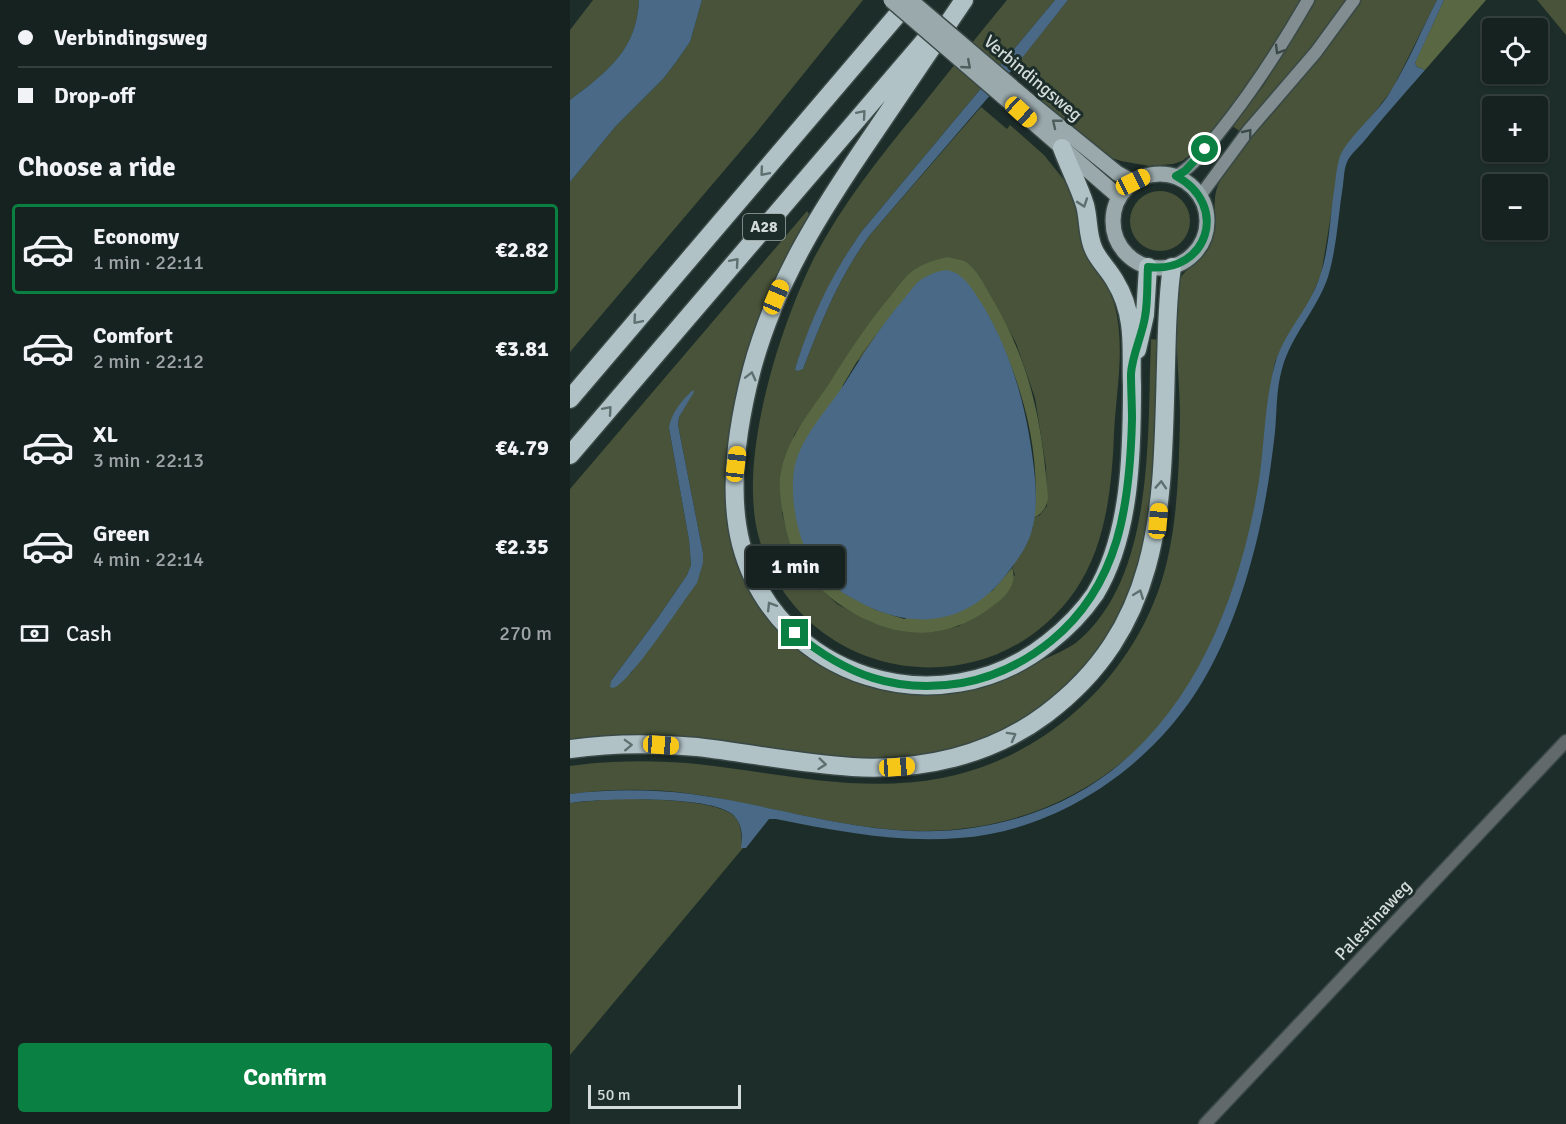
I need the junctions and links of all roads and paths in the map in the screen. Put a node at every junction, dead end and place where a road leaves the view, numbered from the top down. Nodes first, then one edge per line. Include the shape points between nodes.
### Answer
1 (892, 0) edge
2 (910, 0) edge
3 (959, 0) edge
4 (964, 0) edge
5 (1308, 0) edge
6 (1354, 0) edge
7 (1026, 107) junction
8 (801, 127) junction
9 (1062, 148) junction
10 (1176, 176) junction
11 (1133, 182) junction
12 (1200, 196) junction
13 (1119, 197) junction
14 (1148, 267) junction
15 (1172, 267) junction
16 (1131, 372) junction
17 (570, 399) edge
18 (570, 454) edge
19 (1566, 741) edge
20 (570, 749) edge
21 (1205, 1124) edge

1 -> 7 main road, Verbindingsweg, bridge
1 - 8 highway, A28
2 - 7 main road, Verbindingsweg, bridge
2 - 8 highway, A28
18 -> 3 highway, A28
16 -> 4 highway, A28 via 1128,489 1116,544 1096,592 1062,632 1036,653 1011,667 967,682 897,685 845,668 819,653 778,616 744,552 735,494 745,400 761,340 801,245
5 -> 10 main road via 1252,90 1205,149
12 -> 6 main road
7 - 9 main road, Verbindingsweg
11 -> 7 main road, Verbindingsweg
8 -> 17 highway, A28
9 - 13 main road, Verbindingsweg
9 -> 16 highway, A28 via 1084,202 1091,243 1125,304 1130,323
10 - 11 main road via 1144,176
10 - 12 main road
11 - 13 main road
12 - 15 main road via 1207,215 1203,241 1186,261
13 - 14 main road via 1112,218 1118,244 1125,254
14 - 15 main road
14 - 16 highway, A28 via 1145,315
20 -> 15 highway via 661,745 852,767 912,766 995,744 1034,724 1061,703 1084,682 1119,635 1140,594 1149,564 1161,483
19 - 21 street, Palestinaweg

